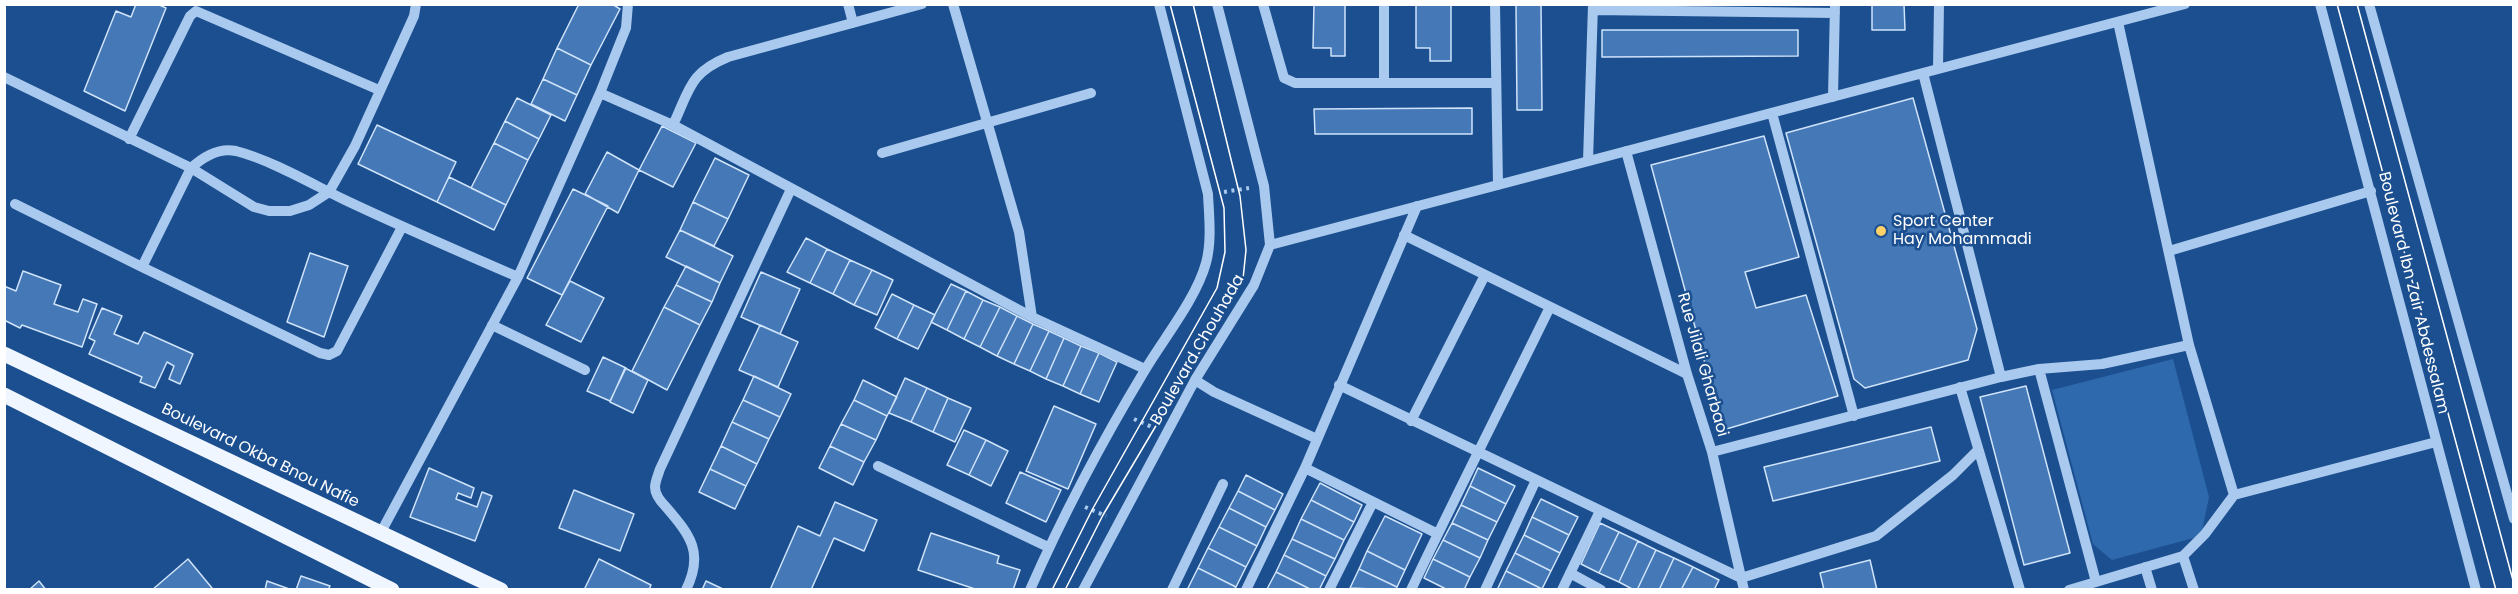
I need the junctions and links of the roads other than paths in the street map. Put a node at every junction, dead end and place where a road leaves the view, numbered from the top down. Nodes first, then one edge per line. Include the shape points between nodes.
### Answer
1 (416, 4) edge
2 (628, 4) edge
3 (848, 4) edge
4 (922, 4) edge
5 (953, 4) edge
6 (1159, 4) edge
7 (1217, 4) edge
8 (1263, 4) edge
9 (1384, 4) edge
10 (1495, 4) edge
11 (1939, 4) edge
12 (2185, 4) edge
13 (2320, 4) edge
14 (2369, 4) edge
15 (1593, 7) edge
16 (1835, 9) edge
17 (2118, 22) junction
18 (853, 23) junction
19 (1938, 69) junction
20 (1923, 73) junction
21 (4, 77) edge
22 (1384, 82) junction
23 (1495, 83) junction
24 (379, 90) junction
25 (600, 93) junction
26 (1091, 93) dead end
27 (1833, 97) junction
28 (1772, 113) junction
29 (986, 123) junction
30 (673, 125) junction
31 (129, 139) junction
32 (1626, 151) junction
33 (882, 153) dead end
34 (1588, 161) junction
35 (191, 168) junction
36 (1498, 185) junction
37 (791, 189) junction
38 (2371, 191) junction
39 (329, 192) junction
40 (15, 204) dead end
41 (1417, 206) junction
42 (402, 227) junction
43 (1404, 235) junction
44 (1270, 244) junction
45 (2169, 251) junction
46 (142, 267) junction
47 (1485, 275) junction
48 (518, 277) junction
49 (1550, 307) junction
50 (1032, 317) junction
51 (492, 325) junction
52 (2189, 345) junction
53 (4, 354) edge
54 (1145, 369) junction
55 (2039, 369) junction
56 (585, 370) dead end
57 (1687, 374) junction
58 (2001, 377) junction
59 (1195, 380) junction
60 (1339, 385) junction
61 (1960, 387) junction
62 (4, 395) edge
63 (1854, 416) junction
64 (1411, 421) junction
65 (1315, 438) junction
66 (2436, 442) junction
67 (1978, 450) junction
68 (1479, 452) junction
69 (1712, 452) junction
70 (878, 466) dead end
71 (1305, 468) junction
72 (2508, 478) edge
73 (1536, 480) junction
74 (1223, 484) dead end
75 (2234, 495) junction
76 (1373, 502) junction
77 (1600, 511) junction
78 (2514, 519) edge
79 (1436, 533) junction
80 (380, 534) junction
81 (1048, 547) junction
82 (2183, 556) junction
83 (2145, 567) junction
84 (1570, 573) junction
85 (2096, 582) junction
86 (1743, 584) edge
87 (1413, 589) edge
88 (392, 590) edge
89 (501, 590) edge
90 (686, 590) edge
91 (1029, 590) edge
92 (1083, 590) edge
93 (1172, 590) edge
94 (1246, 590) edge
95 (1329, 590) edge
96 (1485, 590) edge
97 (1562, 590) edge
98 (1600, 590) edge
99 (2020, 590) edge
100 (2069, 590) edge
101 (2152, 590) edge
102 (2194, 590) edge
103 (2476, 590) edge

1 - 24 street
2 - 25 street via 626,28
3 - 18 street
4 - 18 street
5 - 29 street
6 - 54 street, Boulevard Chouhada via 1208,194 1210,221 1206,263 1180,316
7 - 44 street, Boulevard Chouhada via 1264,186
8 - 22 street via 1284,78 1295,83
9 - 22 street
10 - 23 street
11 - 19 street
12 - 17 street
13 - 38 street, Boulevard Ibn Zair Abdessalam
14 - 72 street, Boulevard Ibn Zair Abdessalam
15 - 16 street
15 - 34 street
16 - 27 street
17 - 19 street
17 - 45 street
18 - 30 street via 707,65 695,78
19 - 20 street
20 - 27 street
20 - 58 street
21 - 31 street
22 - 23 street
23 - 36 street
24 - 31 street via 196,11
24 - 39 street via 355,146
25 - 30 street
25 - 48 street
26 - 29 street
27 - 28 street
28 - 32 street
28 - 63 street
29 - 33 street
29 - 50 street via 1019,232
30 - 37 street
31 - 35 street
32 - 34 street
32 - 57 street, Rue Jilali Gharbaoi
34 - 36 street
35 - 39 street via 213,153 235,151
35 - 39 street via 228,193 269,211 290,211 309,205
35 - 46 street
36 - 41 street
37 - 50 street
37 - 90 street via 655,486 661,501 681,524 696,559
38 - 45 street
38 - 66 street, Boulevard Ibn Zair Abdessalam
39 - 42 street
40 - 46 street
41 - 43 street
41 - 44 street
42 - 46 street via 337,351 329,355
42 - 48 street
43 - 47 street
43 - 60 street
44 - 59 street, Boulevard Chouhada via 1254,285
45 - 52 street
47 - 49 street
47 - 64 street
48 - 51 street
49 - 57 street
49 - 68 street
50 - 54 street
51 - 56 street
51 - 80 street
52 - 55 street via 2102,364
52 - 75 street
53 - 80 main road, Boulevard Okba Bnou Nafie
54 - 81 street, Boulevard Chouhada
55 - 58 street
55 - 85 street
57 - 69 street, Rue Jilali Gharbaoi
58 - 61 street
59 - 65 street
59 - 92 street, Boulevard Chouhada
60 - 64 street
60 - 65 street
61 - 63 street
61 - 67 street
62 - 88 main road
63 - 69 street
64 - 68 street
65 - 71 street
66 - 75 street
66 - 103 street, Boulevard Ibn Zair Abdessalam
67 - 86 street via 1876,536
67 - 99 street
68 - 73 street
68 - 79 street
69 - 86 street, Rue Jilali Gharbaoi
70 - 81 street
71 - 76 street
71 - 94 street
72 - 78 street, Boulevard Ibn Zair Abdessalam
73 - 77 street
73 - 96 street
74 - 93 street
75 - 82 street via 2212,526
76 - 79 street
76 - 95 street
77 - 84 street
77 - 86 street
79 - 87 street
80 - 89 main road, Boulevard Okba Bnou Nafie
81 - 91 street, Boulevard Chouhada
82 - 83 street
82 - 102 street
83 - 85 street
83 - 101 street
84 - 97 street
84 - 98 street
85 - 100 street

